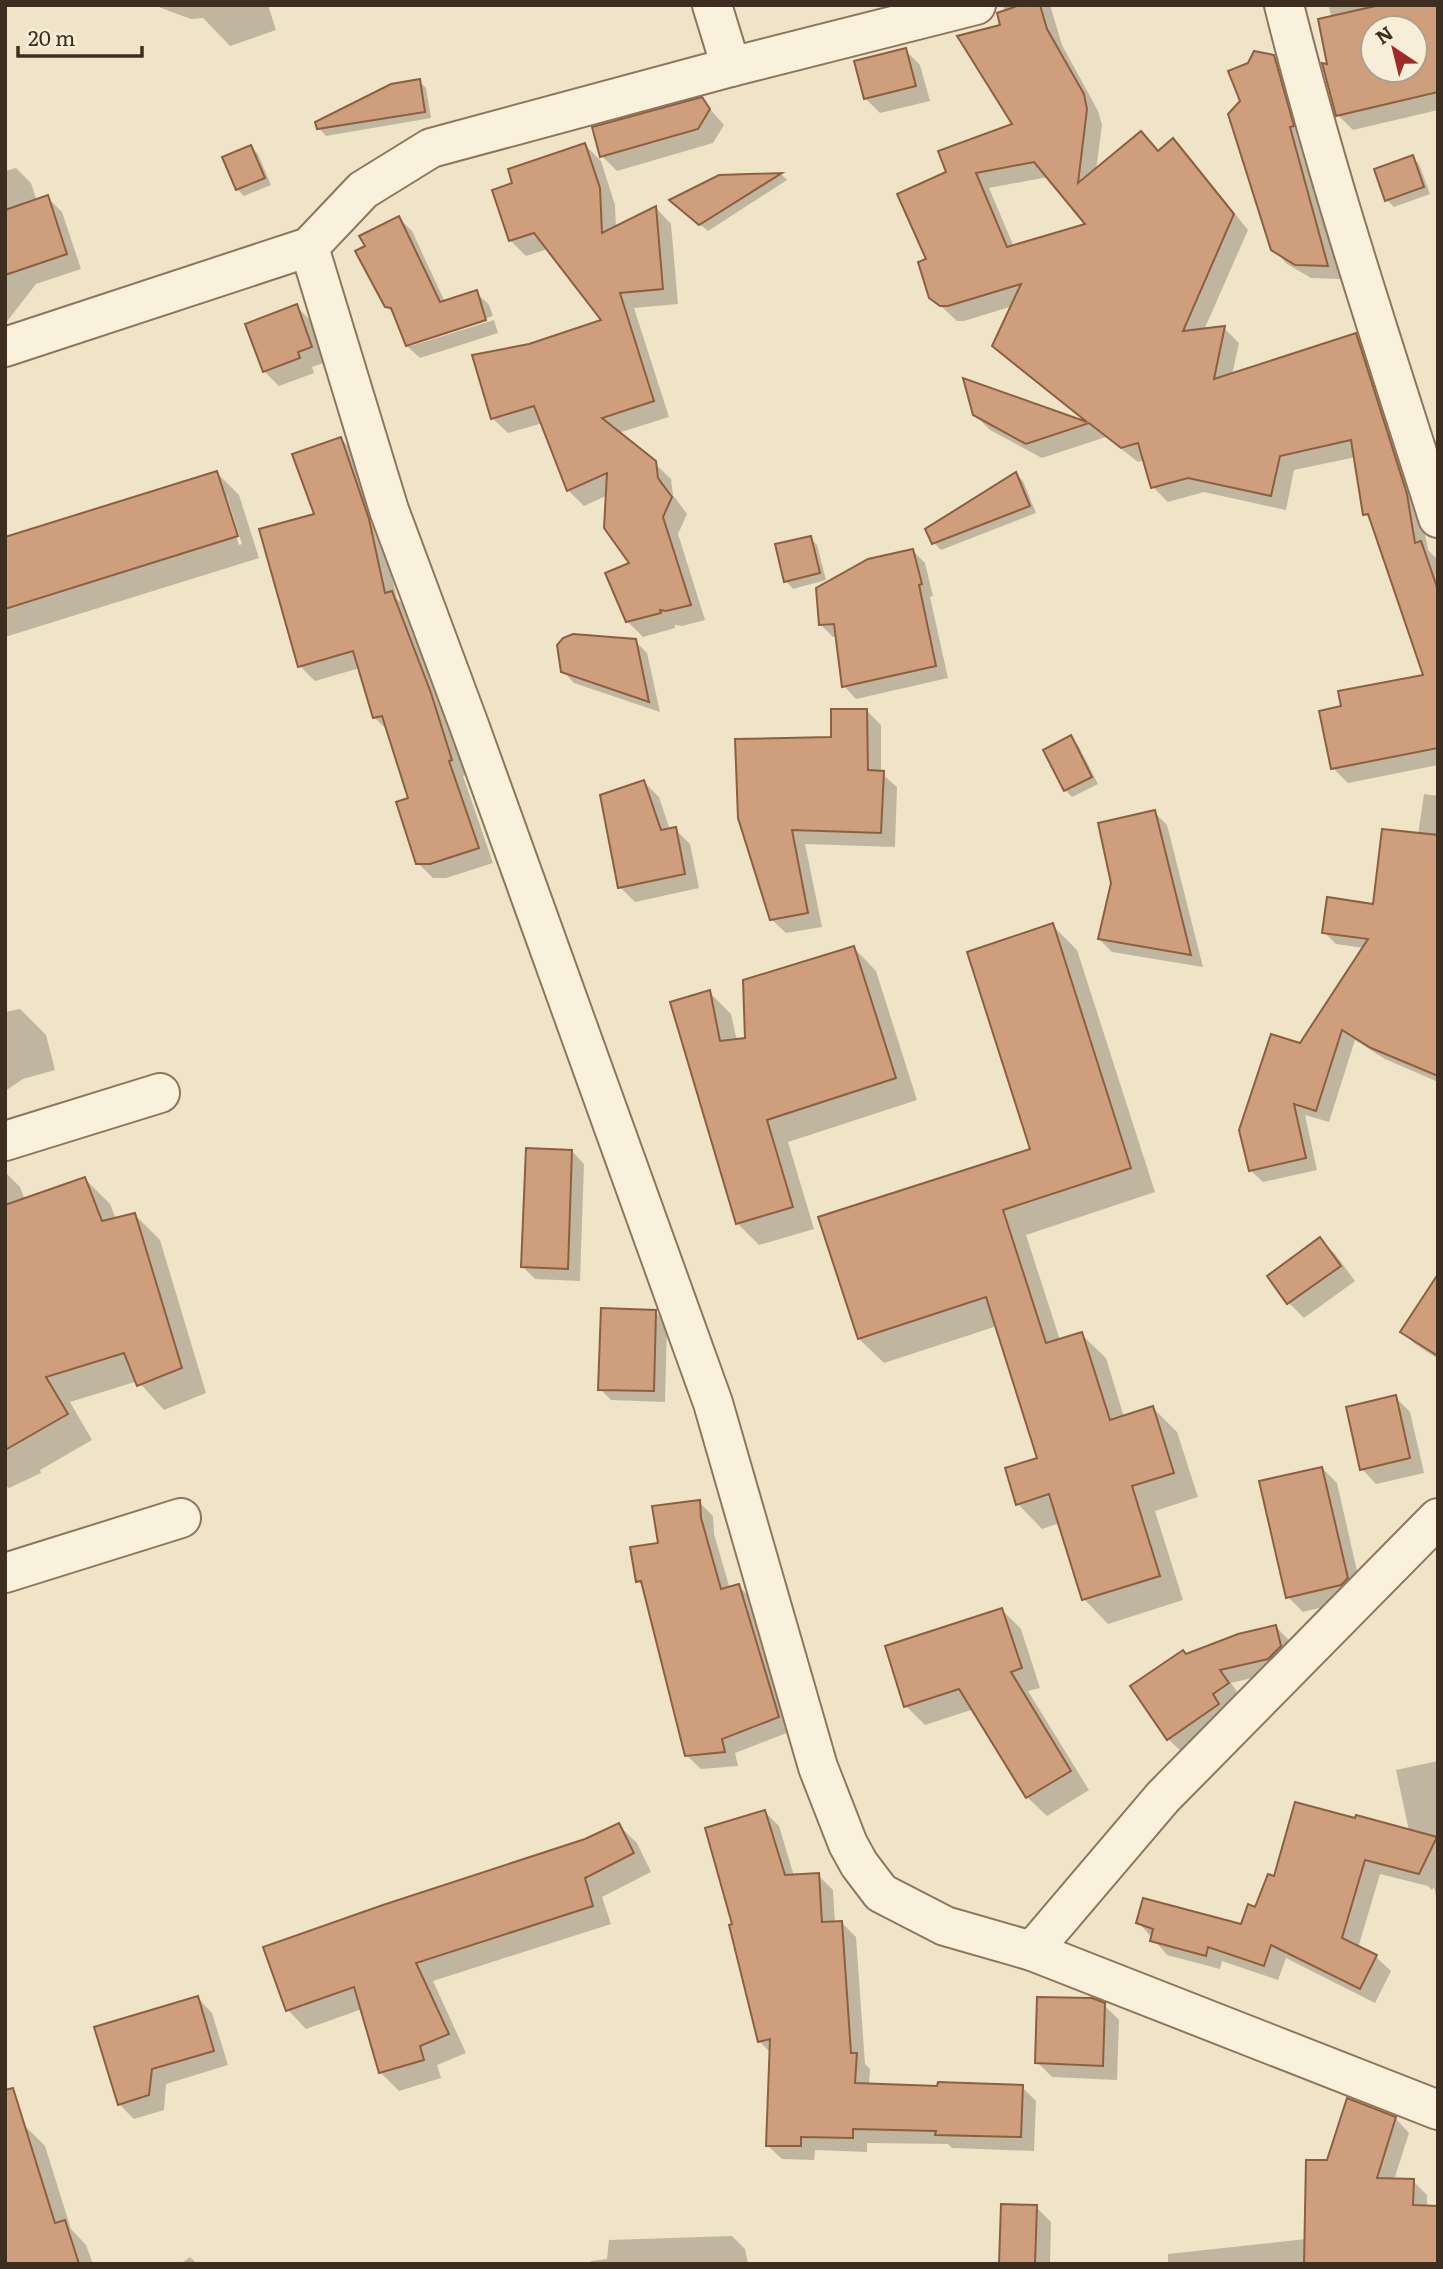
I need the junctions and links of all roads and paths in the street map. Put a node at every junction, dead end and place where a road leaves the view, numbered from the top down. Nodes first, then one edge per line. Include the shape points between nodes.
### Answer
1 (712, 5) edge
2 (976, 5) edge
3 (1284, 5) edge
4 (732, 67) junction
5 (309, 247) junction
6 (5, 346) edge
7 (1438, 518) edge
8 (160, 1093) dead end
9 (5, 1141) edge
10 (181, 1518) dead end
11 (1438, 1518) edge
12 (5, 1573) edge
13 (1031, 1951) junction
14 (1438, 2110) edge

1 - 4 street
2 - 4 street
3 - 7 street
4 - 5 street via 431,148 363,190
5 - 6 street
5 - 13 street via 389,510 713,1403 818,1767 848,1844 881,1893 945,1926
8 - 9 street
10 - 12 street
11 - 13 street via 1163,1797
13 - 14 street

